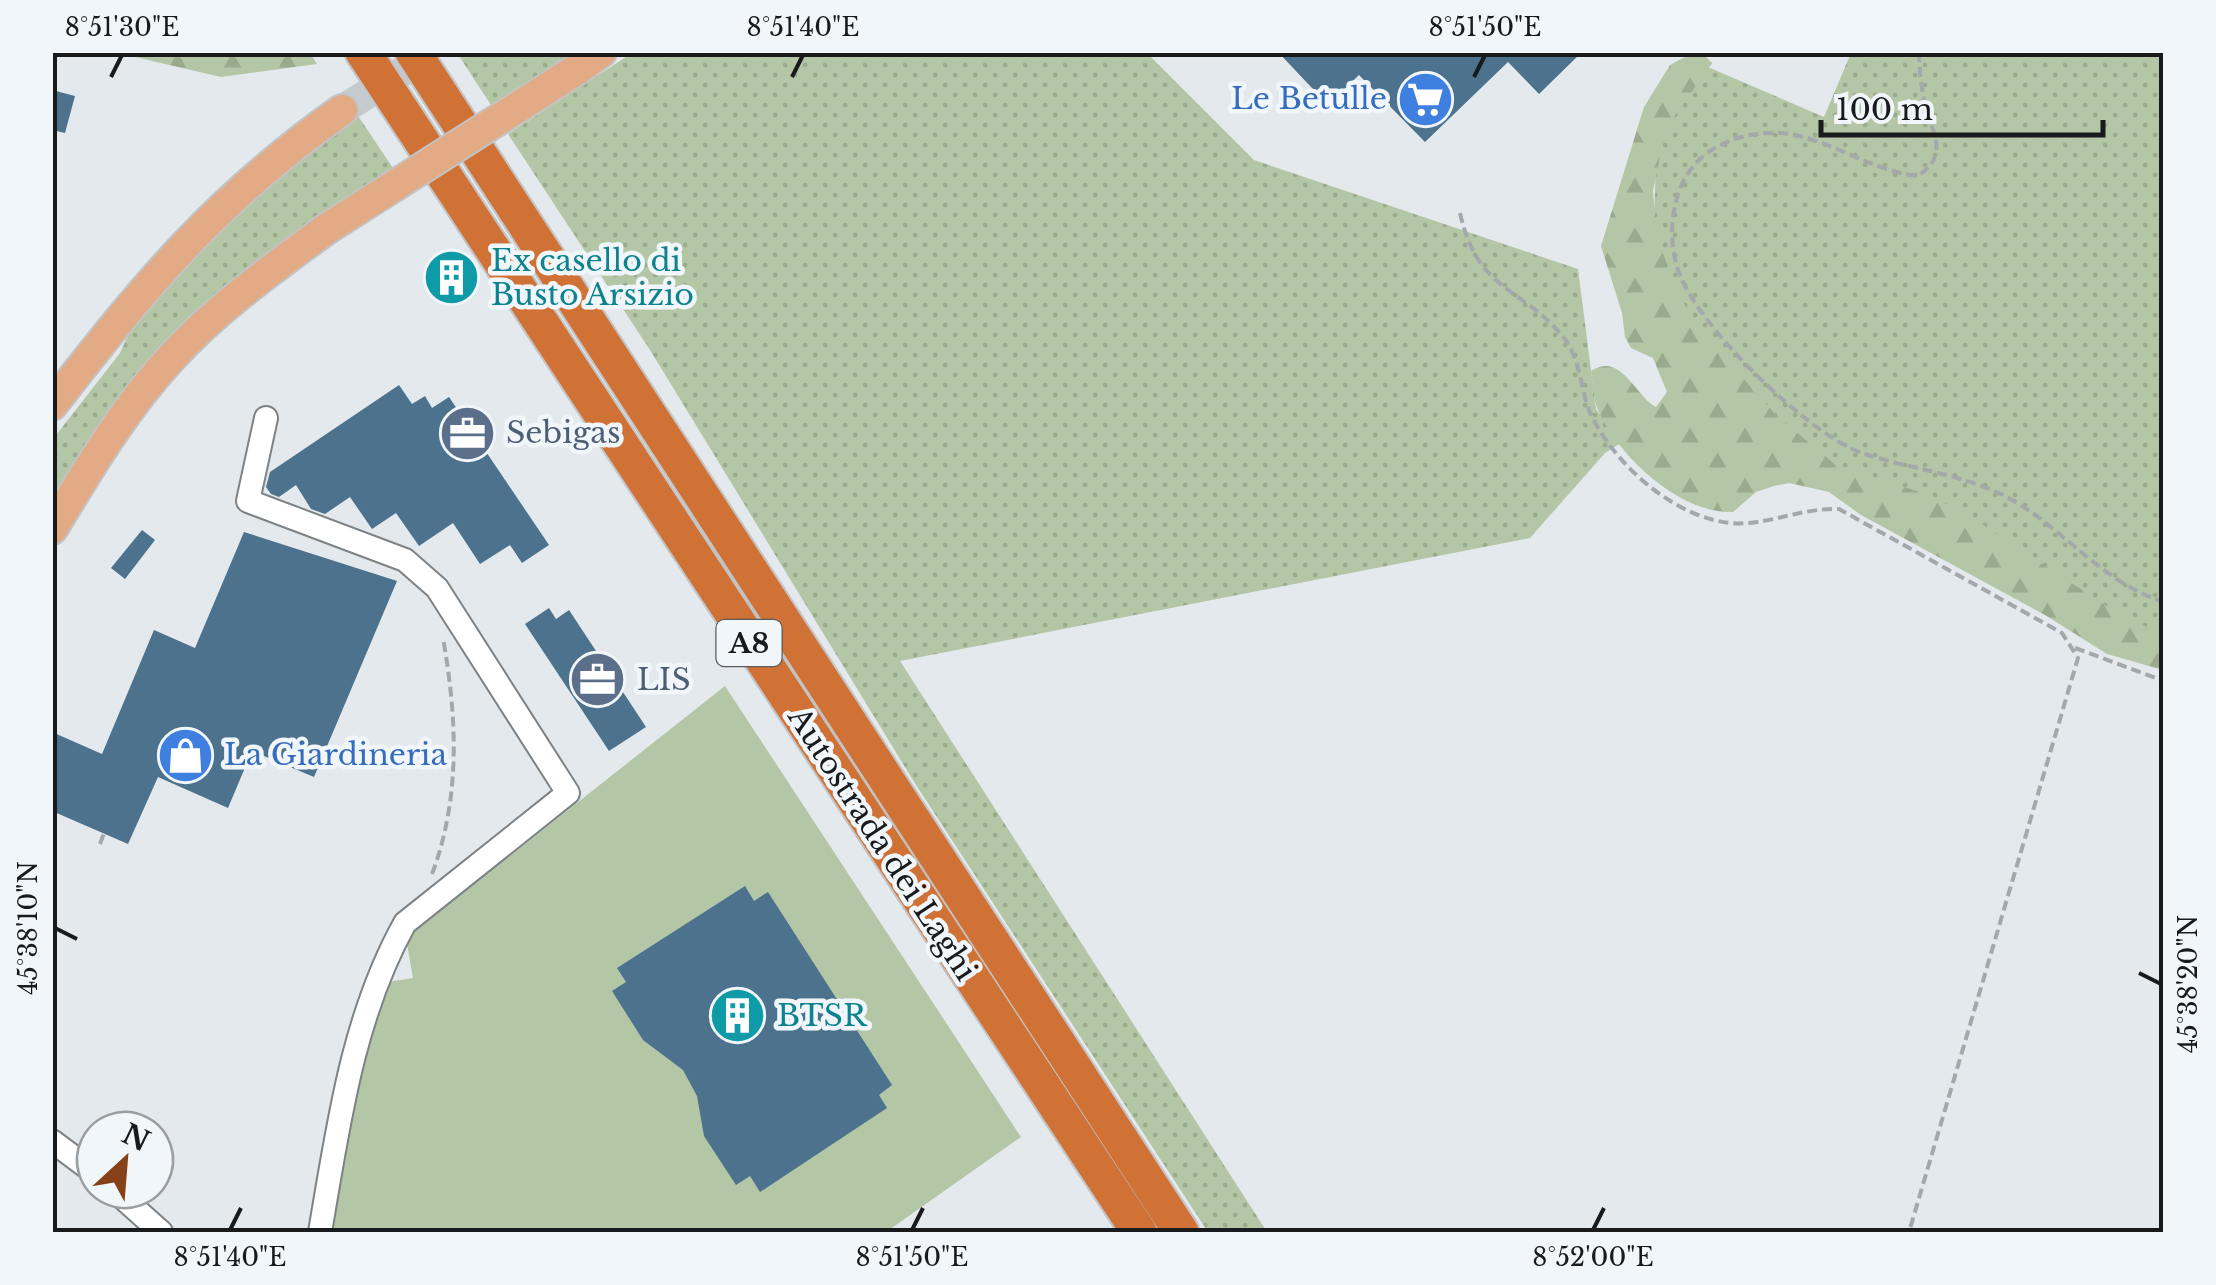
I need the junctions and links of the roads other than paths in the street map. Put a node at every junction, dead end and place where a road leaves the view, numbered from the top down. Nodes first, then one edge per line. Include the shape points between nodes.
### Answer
1 (362, 52) edge
2 (413, 52) edge
3 (601, 52) edge
4 (342, 110) tunnel mouth
5 (52, 405) edge
6 (266, 418) dead end
7 (52, 530) edge
8 (52, 1141) edge
9 (75, 1158) edge
10 (136, 1210) edge
11 (161, 1232) edge
12 (320, 1232) edge
13 (1139, 1232) edge
14 (1181, 1232) edge

1 - 13 highway, Autostrada dei Laghi / A8
2 - 14 highway, Autostrada dei Laghi / A8
3 - 7 main road, bridge via 255,281 171,358 105,441
4 - 5 main road via 204,221
6 - 12 street via 248,501 406,560 437,588 568,793 404,923 380,972 335,1133
8 - 9 street
10 - 11 street

